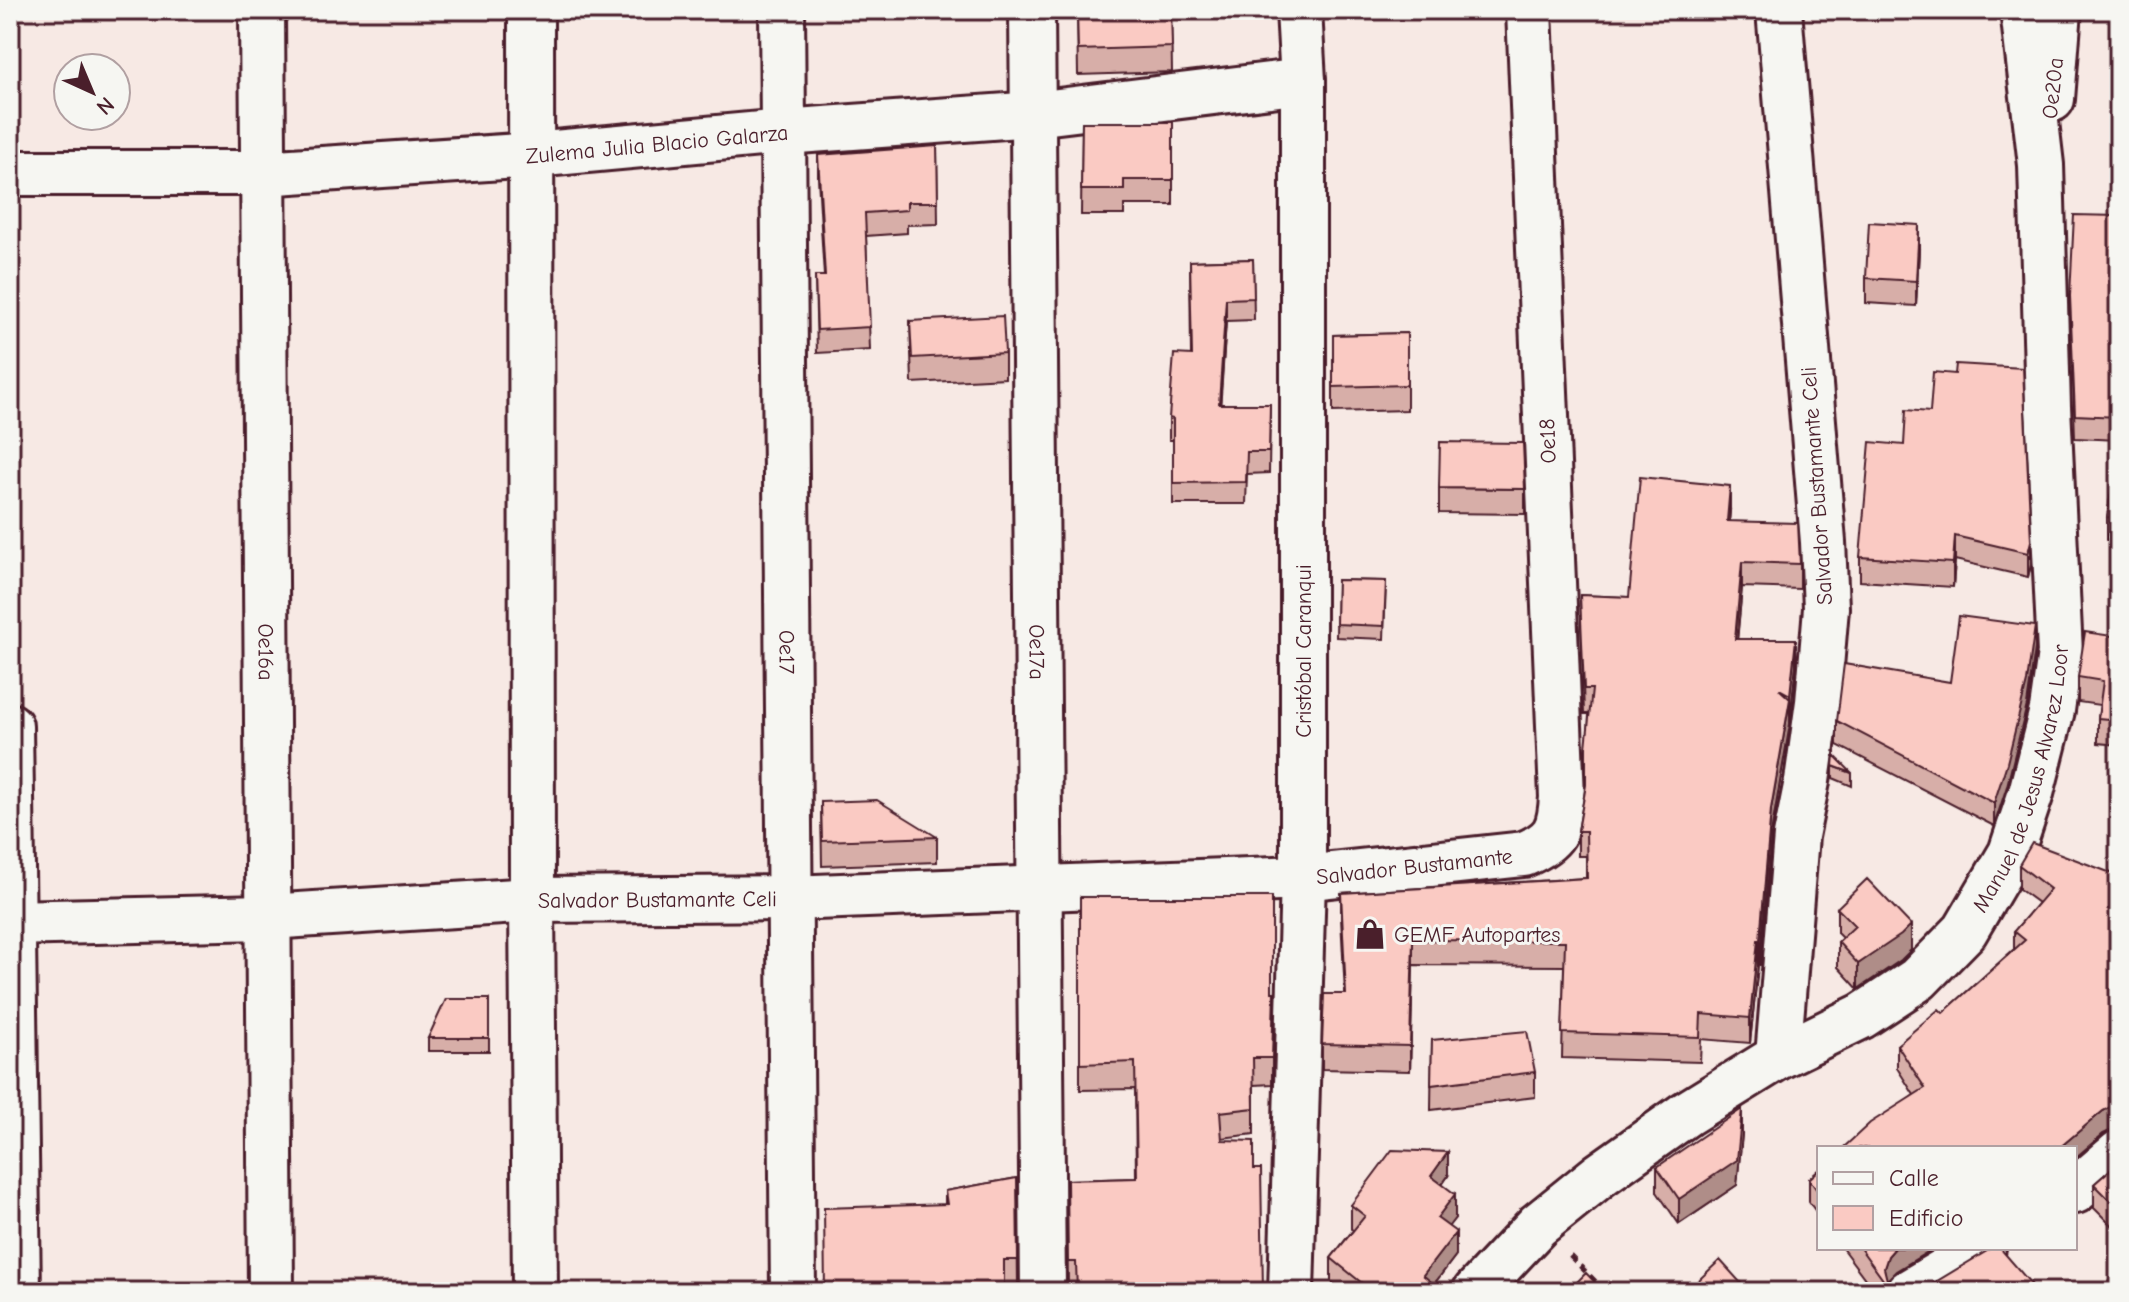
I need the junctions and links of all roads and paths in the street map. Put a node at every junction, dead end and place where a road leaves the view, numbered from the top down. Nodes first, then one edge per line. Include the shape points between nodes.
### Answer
1 (262, 10) edge
2 (531, 10) edge
3 (782, 10) edge
4 (1032, 10) edge
5 (1299, 10) edge
6 (1529, 10) edge
7 (1779, 10) edge
8 (2023, 10) edge
9 (2059, 10) edge
10 (1303, 81) junction
11 (1034, 114) junction
12 (783, 132) junction
13 (533, 155) junction
14 (2041, 165) junction
15 (10, 173) edge
16 (262, 173) junction
17 (10, 726) edge
18 (1524, 854) joint
19 (1303, 878) junction
20 (1040, 889) junction
21 (790, 898) junction
22 (532, 900) junction
23 (268, 917) junction
24 (11, 923) edge
25 (1778, 1057) junction
26 (2119, 1153) edge
27 (2077, 1189) edge
28 (1980, 1250) edge
29 (18, 1292) edge
30 (271, 1292) edge
31 (535, 1292) edge
32 (793, 1292) edge
33 (1043, 1292) edge
34 (1291, 1292) edge
35 (1475, 1292) edge
36 (1909, 1292) edge

1 - 16 street, Oe16a
2 - 13 street
3 - 12 street, Oe17
4 - 11 street, Oe17a
5 - 10 street, Cristóbal Caranqui
6 - 18 street, Oe18 via 1562,797 1553,837
7 - 25 street, Salvador Bustamante Celi via 1826,608 1816,718 1796,836
8 - 14 street, Manuel de Jesus Alvarez Loor
9 - 14 street, Oe20a
10 - 11 street, Zulema Julia Blacio Galarza
10 - 19 street, Cristóbal Caranqui
11 - 12 street, Zulema Julia Blacio Galarza
11 - 20 street, Oe17a
12 - 13 street, Zulema Julia Blacio Galarza
12 - 21 street, Oe17
13 - 16 street, Zulema Julia Blacio Galarza
13 - 22 street
14 - 25 street, Manuel de Jesus Alvarez Loor via 2060,653 2031,793 2011,853 1965,931 1918,979 1862,1016
15 - 16 street, Zulema Julia Blacio Galarza
16 - 23 street, Oe16a
17 - 24 street
18 - 19 street, Salvador Bustamante
19 - 20 street, Salvador Bustamante Celi
19 - 34 street, Cristóbal Caranqui
20 - 21 street, Salvador Bustamante Celi
20 - 33 street, Oe17a
21 - 22 street, Salvador Bustamante Celi
21 - 32 street, Oe17
22 - 23 street, Salvador Bustamante Celi
22 - 31 street
23 - 24 street, Salvador Bustamante Celi
23 - 30 street, Oe16a
24 - 29 street
25 - 35 street, Manuel de Jesus Alvarez Loor via 1600,1175 1538,1225
26 - 27 street
28 - 36 street

